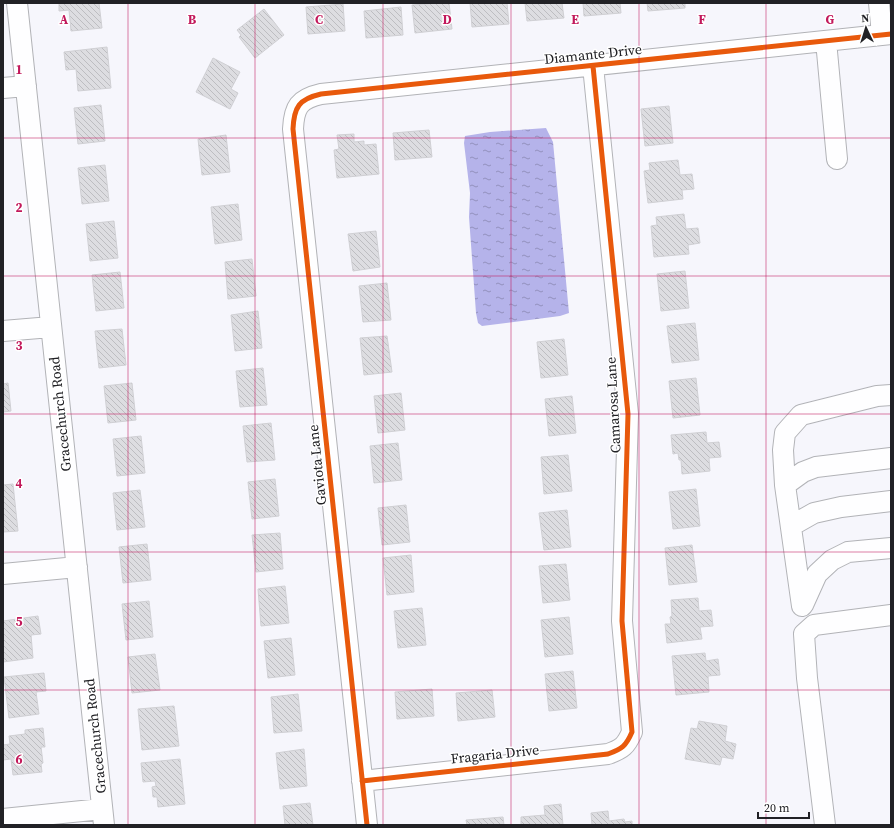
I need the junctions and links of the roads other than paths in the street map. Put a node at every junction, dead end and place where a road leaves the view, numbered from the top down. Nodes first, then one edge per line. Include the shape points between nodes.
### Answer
1 (17, 3) edge
2 (879, 3) edge
3 (887, 34) edge
4 (826, 41) junction
5 (593, 66) junction
6 (26, 86) junction
7 (3, 88) edge
8 (300, 104) joint
9 (837, 160) dead end
10 (51, 326) junction
11 (3, 331) edge
12 (891, 395) edge
13 (891, 458) edge
14 (785, 486) junction
15 (891, 501) edge
16 (791, 526) junction
17 (891, 548) edge
18 (77, 567) junction
19 (3, 574) edge
20 (802, 606) junction
21 (891, 615) edge
22 (804, 634) junction
23 (628, 742) joint
24 (362, 781) junction
25 (103, 817) edge
26 (3, 819) edge
27 (367, 825) edge
28 (825, 825) edge

1 - 6 street, Gracechurch Road
2 - 3 street
3 - 4 street, Diamante Drive
4 - 5 street, Diamante Drive
4 - 9 street
5 - 8 street, Diamante Drive via 321,94 309,97
5 - 23 street, Camarosa Lane via 628,414 622,596 622,621 632,720 632,732
6 - 7 street
6 - 10 street, Gracechurch Road
8 - 24 street, Gaviota Lane via 294,115 293,129
10 - 11 street
10 - 18 street, Gracechurch Road
12 - 14 street via 877,396 801,415 785,433
13 - 14 street via 816,467 803,472
14 - 16 street
15 - 16 street via 814,513
16 - 20 street
17 - 20 street via 848,552 832,560 816,574
18 - 19 street
18 - 25 street, Gracechurch Road
20 - 22 street
21 - 22 street via 814,625
22 - 28 street
23 - 24 street, Fragaria Drive via 608,754
24 - 27 street, Gaviota Lane
25 - 26 street

